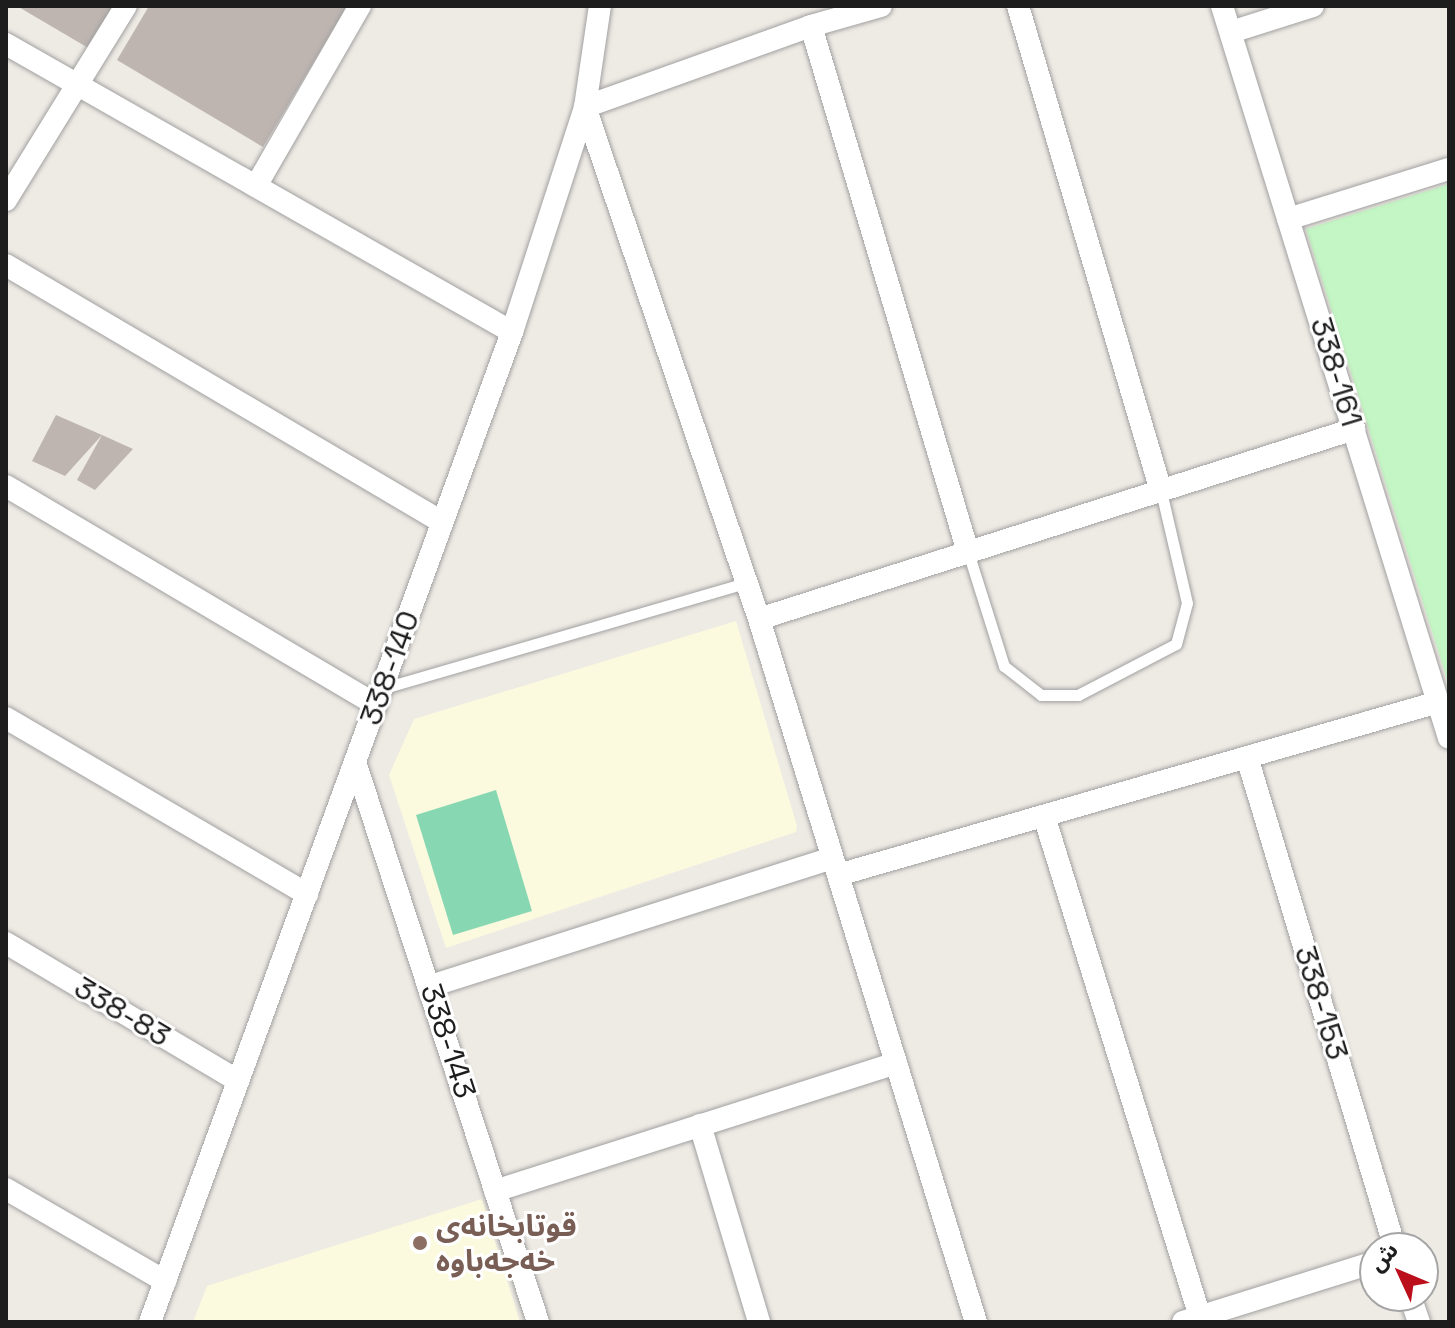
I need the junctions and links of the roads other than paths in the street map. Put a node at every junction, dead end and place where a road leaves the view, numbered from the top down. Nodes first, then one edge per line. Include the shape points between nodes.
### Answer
1 (126, 6) edge
2 (360, 6) edge
3 (600, 6) edge
4 (881, 6) edge
5 (1018, 6) edge
6 (1222, 6) edge
7 (1313, 6) edge
8 (811, 26) junction
9 (1231, 32) junction
10 (6, 44) edge
11 (77, 85) junction
12 (585, 107) junction
13 (1449, 169) edge
14 (256, 186) junction
15 (6, 200) edge
16 (1288, 219) junction
17 (6, 265) edge
18 (512, 332) junction
19 (1354, 429) junction
20 (6, 486) edge
21 (1161, 491) junction
22 (442, 522) junction
23 (968, 552) junction
24 (746, 583) junction
25 (759, 619) junction
26 (380, 696) junction
27 (1438, 702) junction
28 (6, 718) edge
29 (1449, 738) edge
30 (1247, 757) junction
31 (355, 762) junction
32 (1044, 816) junction
33 (835, 866) junction
34 (307, 894) junction
35 (6, 943) edge
36 (431, 986) junction
37 (896, 1063) junction
38 (238, 1081) junction
39 (700, 1125) junction
40 (6, 1189) edge
41 (495, 1191) junction
42 (1390, 1232) edge
43 (1359, 1267) edge
44 (165, 1281) junction
45 (1192, 1319) edge
46 (150, 1322) edge
47 (538, 1322) edge
48 (759, 1322) edge
49 (976, 1322) edge

1 - 11 street
2 - 14 street
3 - 12 street, 338-140
4 - 8 street
5 - 21 street
6 - 9 street, 338-161
7 - 9 street
8 - 12 street
8 - 23 street
9 - 16 street, 338-161
10 - 11 street
11 - 14 street
11 - 15 street
12 - 18 street, 338-140
12 - 24 street
13 - 16 street
14 - 18 street
16 - 19 street, 338-161
17 - 22 street
18 - 22 street, 338-140
19 - 21 street
19 - 27 street, 338-161
20 - 26 street
21 - 23 street
21 - 23 lane via 1187,603 1176,644 1078,695 1041,695 1004,666
22 - 26 street, 338-140
23 - 25 street
24 - 25 street
24 - 26 lane
25 - 33 street
26 - 31 street, 338-140
27 - 29 street, 338-161
27 - 30 street
28 - 34 street
30 - 32 street
30 - 42 street, 338-153
31 - 34 street, 338-140
31 - 36 street, 338-143
32 - 33 street
32 - 45 street
33 - 36 street
33 - 37 street
34 - 38 street, 338-140
35 - 38 street, 338-83
36 - 41 street, 338-143
37 - 39 street
37 - 49 street
38 - 44 street, 338-140
39 - 41 street
39 - 48 street
40 - 44 street
41 - 47 street, 338-143
43 - 45 street
44 - 46 street, 338-140

